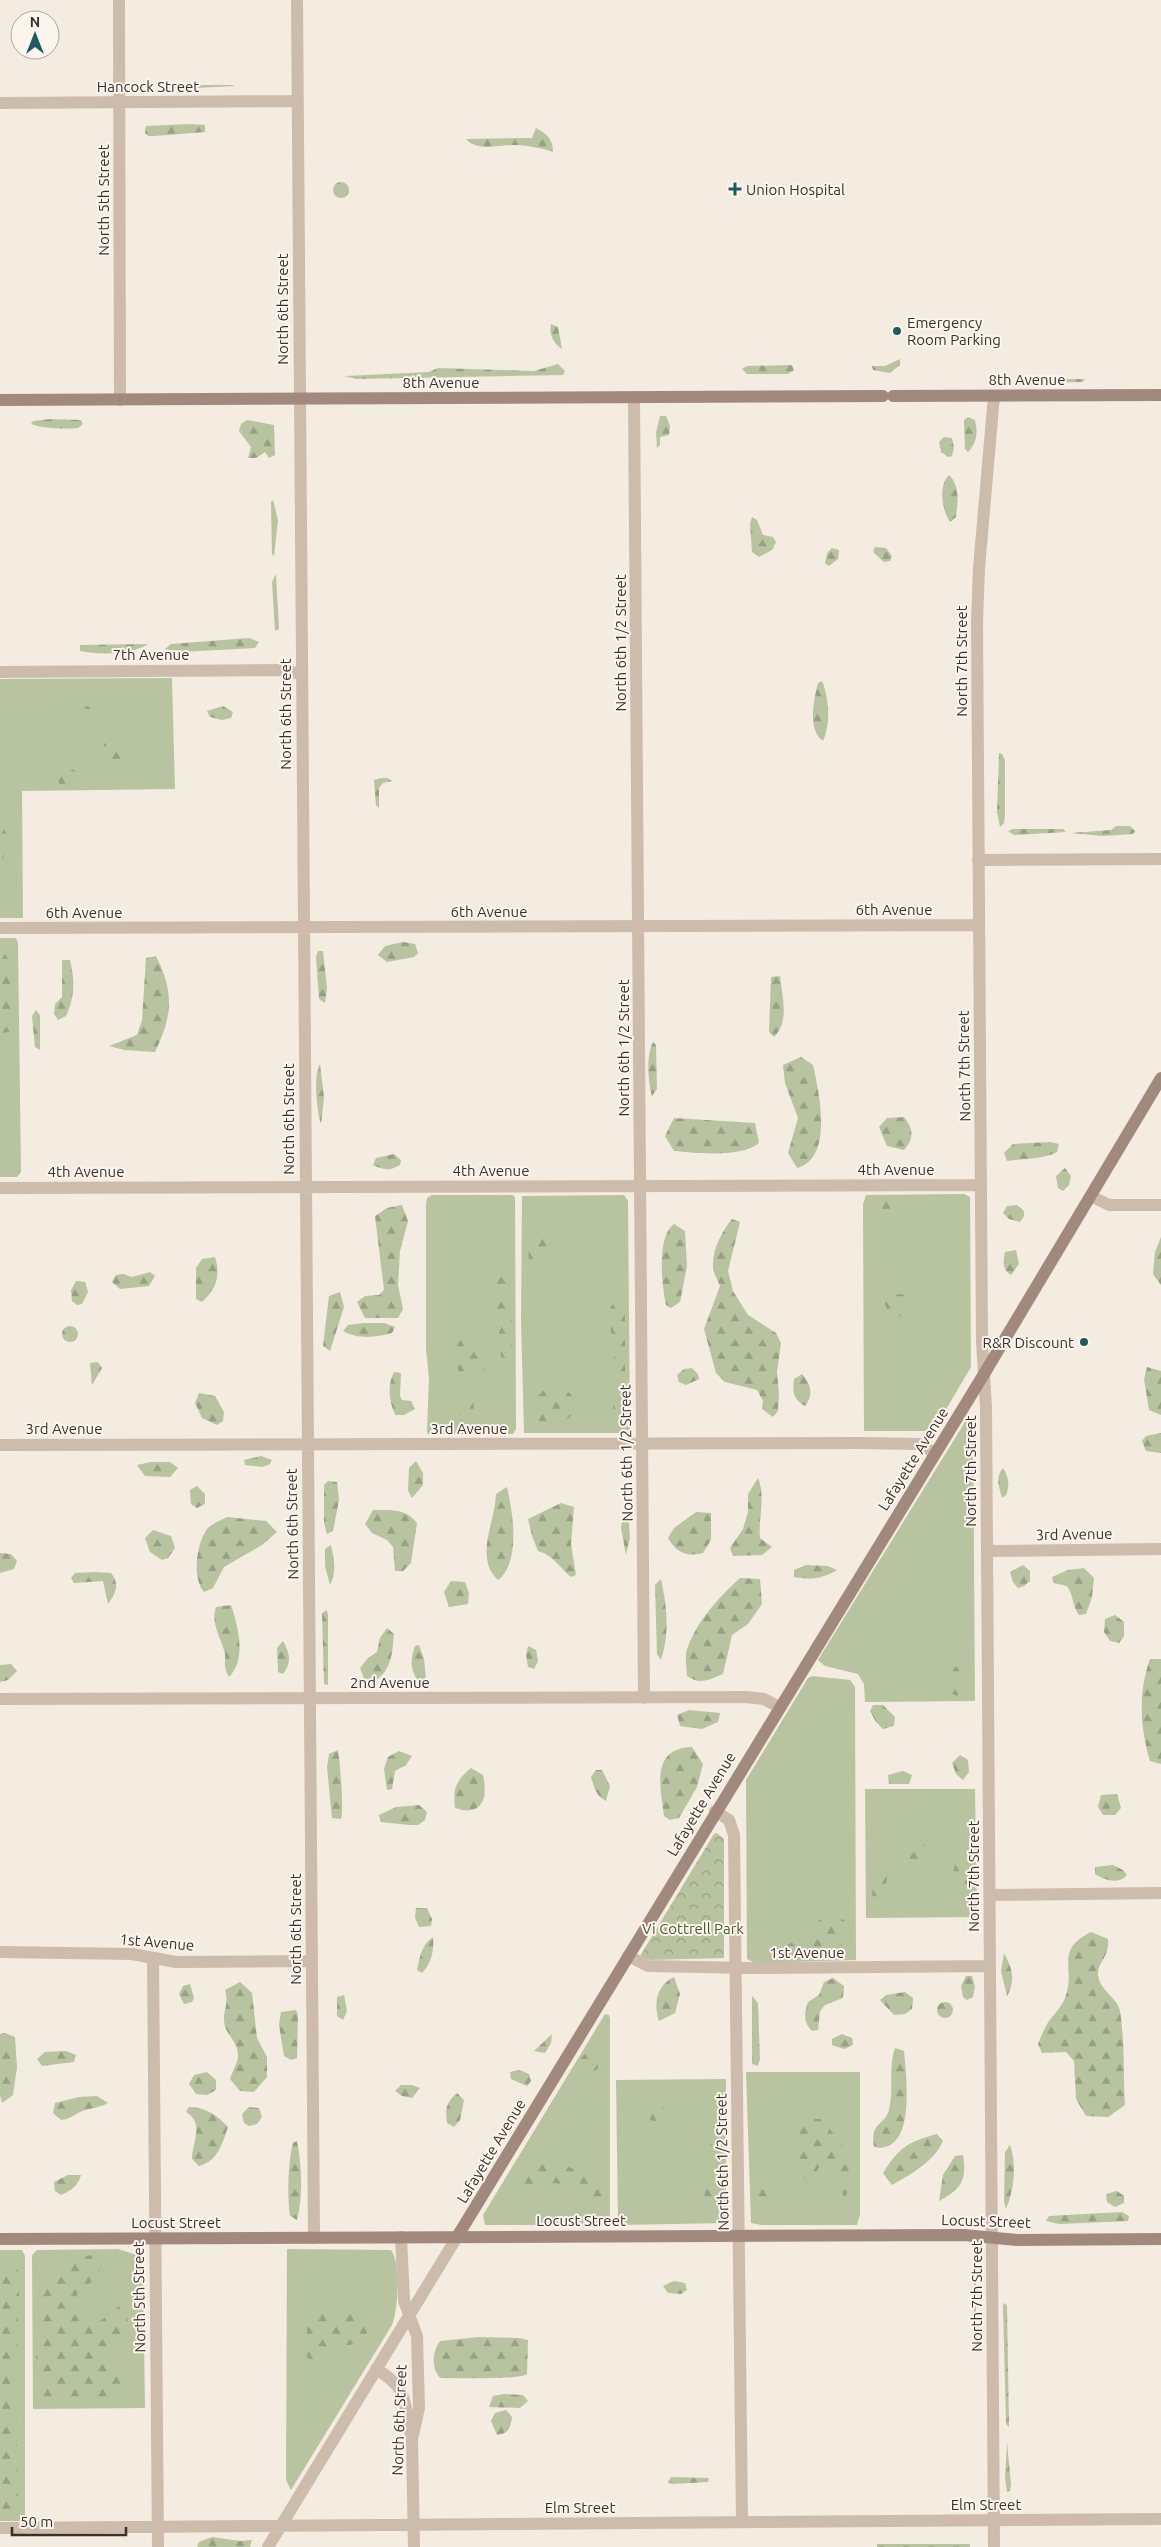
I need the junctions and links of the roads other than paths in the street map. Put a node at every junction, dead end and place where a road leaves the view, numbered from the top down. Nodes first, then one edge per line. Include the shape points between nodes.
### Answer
1 (119, 0) edge
2 (296, 0) edge
3 (297, 101) junction
4 (118, 102) junction
5 (0, 103) edge
6 (1161, 395) edge
7 (994, 396) junction
8 (634, 397) junction
9 (300, 399) junction
10 (0, 400) edge
11 (120, 400) junction
12 (0, 672) edge
13 (301, 674) junction
14 (1161, 859) edge
15 (978, 860) junction
16 (978, 925) junction
17 (638, 926) junction
18 (0, 928) edge
19 (303, 928) junction
20 (1161, 1078) edge
21 (981, 1185) junction
22 (640, 1186) junction
23 (305, 1187) junction
24 (0, 1188) edge
25 (1091, 1196) junction
26 (1161, 1205) edge
27 (984, 1374) junction
28 (307, 1444) junction
29 (642, 1444) junction
30 (0, 1445) edge
31 (935, 1453) junction
32 (1161, 1549) edge
33 (987, 1551) junction
34 (644, 1698) junction
35 (310, 1699) junction
36 (0, 1700) edge
37 (779, 1707) junction
38 (716, 1812) junction
39 (1161, 1893) edge
40 (990, 1895) junction
41 (0, 1952) edge
42 (628, 1956) junction
43 (153, 1958) junction
44 (312, 1962) junction
45 (990, 1966) junction
46 (737, 1968) junction
47 (739, 2236) junction
48 (458, 2237) junction
49 (155, 2238) junction
50 (314, 2238) junction
51 (401, 2238) junction
52 (992, 2238) junction
53 (0, 2239) edge
54 (1161, 2239) edge
55 (410, 2315) junction
56 (376, 2369) junction
57 (412, 2439) junction
58 (1161, 2519) edge
59 (993, 2520) junction
60 (742, 2522) junction
61 (414, 2524) junction
62 (281, 2525) junction
63 (157, 2527) junction
64 (0, 2528) edge
65 (158, 2547) edge
66 (268, 2547) edge
67 (414, 2547) edge
68 (994, 2547) edge

1 - 4 street, North 5th Street
2 - 3 street, North 6th Street
3 - 4 street, Hancock Street
3 - 9 street, North 6th Street
4 - 5 street, Hancock Street
4 - 11 street, North 5th Street
6 - 7 street, 8th Avenue
7 - 8 street, 8th Avenue
7 - 15 street, North 7th Street via 977,602
8 - 9 street, 8th Avenue
8 - 17 street, North 6th 1/2 Street
9 - 11 street, 8th Avenue
9 - 13 street, North 6th Street
10 - 11 street, 8th Avenue
12 - 13 street, 7th Avenue via 284,670
13 - 19 street, North 6th Street
14 - 15 street
15 - 16 street, North 7th Street
16 - 17 street, 6th Avenue
16 - 21 street, North 7th Street
17 - 19 street, 6th Avenue
17 - 22 street, North 6th 1/2 Street
18 - 19 street, 6th Avenue
19 - 23 street, North 6th Street
20 - 25 street, Lafayette Avenue
21 - 22 street, 4th Avenue
21 - 27 street, North 7th Street
22 - 23 street, 4th Avenue
22 - 29 street, North 6th 1/2 Street
23 - 24 street, 4th Avenue
23 - 28 street, North 6th Street
25 - 26 street via 1110,1205
25 - 27 street, Lafayette Avenue
27 - 31 street, Lafayette Avenue
27 - 33 street, North 7th Street
28 - 29 street, 3rd Avenue
28 - 30 street, 3rd Avenue
28 - 35 street, North 6th Street
29 - 31 street, 3rd Avenue via 919,1444
29 - 34 street, North 6th 1/2 Street
31 - 37 street, Lafayette Avenue
32 - 33 street, 3rd Avenue
33 - 40 street, North 7th Street
34 - 35 street, 2nd Avenue
34 - 37 street, 2nd Avenue via 746,1697 764,1699
35 - 36 street, 2nd Avenue
35 - 44 street, North 6th Street
37 - 38 street, Lafayette Avenue
38 - 42 street, Lafayette Avenue
38 - 46 street, North 6th 1/2 Street via 729,1820 734,1835
39 - 40 street
40 - 45 street, North 7th Street
41 - 43 street, 1st Avenue via 132,1954
42 - 46 street, 1st Avenue via 648,1966
42 - 48 street, Lafayette Avenue
43 - 44 street, 1st Avenue via 176,1962
43 - 49 street, North 5th Street
44 - 50 street, North 6th Street
45 - 46 street, 1st Avenue
45 - 52 street, North 7th Street
46 - 47 street, North 6th 1/2 Street
47 - 48 street, Locust Street
47 - 52 street, Locust Street via 964,2235
47 - 60 street, North 6th 1/2 Street
48 - 51 street, Locust Street
48 - 55 street, Lafayette Avenue
49 - 50 street, Locust Street
49 - 53 street, Locust Street
49 - 63 street, North 5th Street
50 - 51 street, Locust Street
51 - 55 street, North 6th Street via 404,2302
52 - 54 street, Locust Street
52 - 59 street, North 7th Street
55 - 56 street, Lafayette Avenue
55 - 57 street, North 6th Street via 418,2336 419,2408
56 - 57 street via 401,2389
56 - 62 street, Lafayette Avenue
57 - 61 street, North 6th Street
58 - 59 street, Elm Street
59 - 60 street, Elm Street
59 - 68 street, North 7th Street
60 - 61 street, Elm Street
61 - 62 street, Elm Street
61 - 67 street, North 6th Street
62 - 63 street, Elm Street
62 - 66 street, Lafayette Avenue
63 - 64 street, Elm Street
63 - 65 street, North 5th Street

